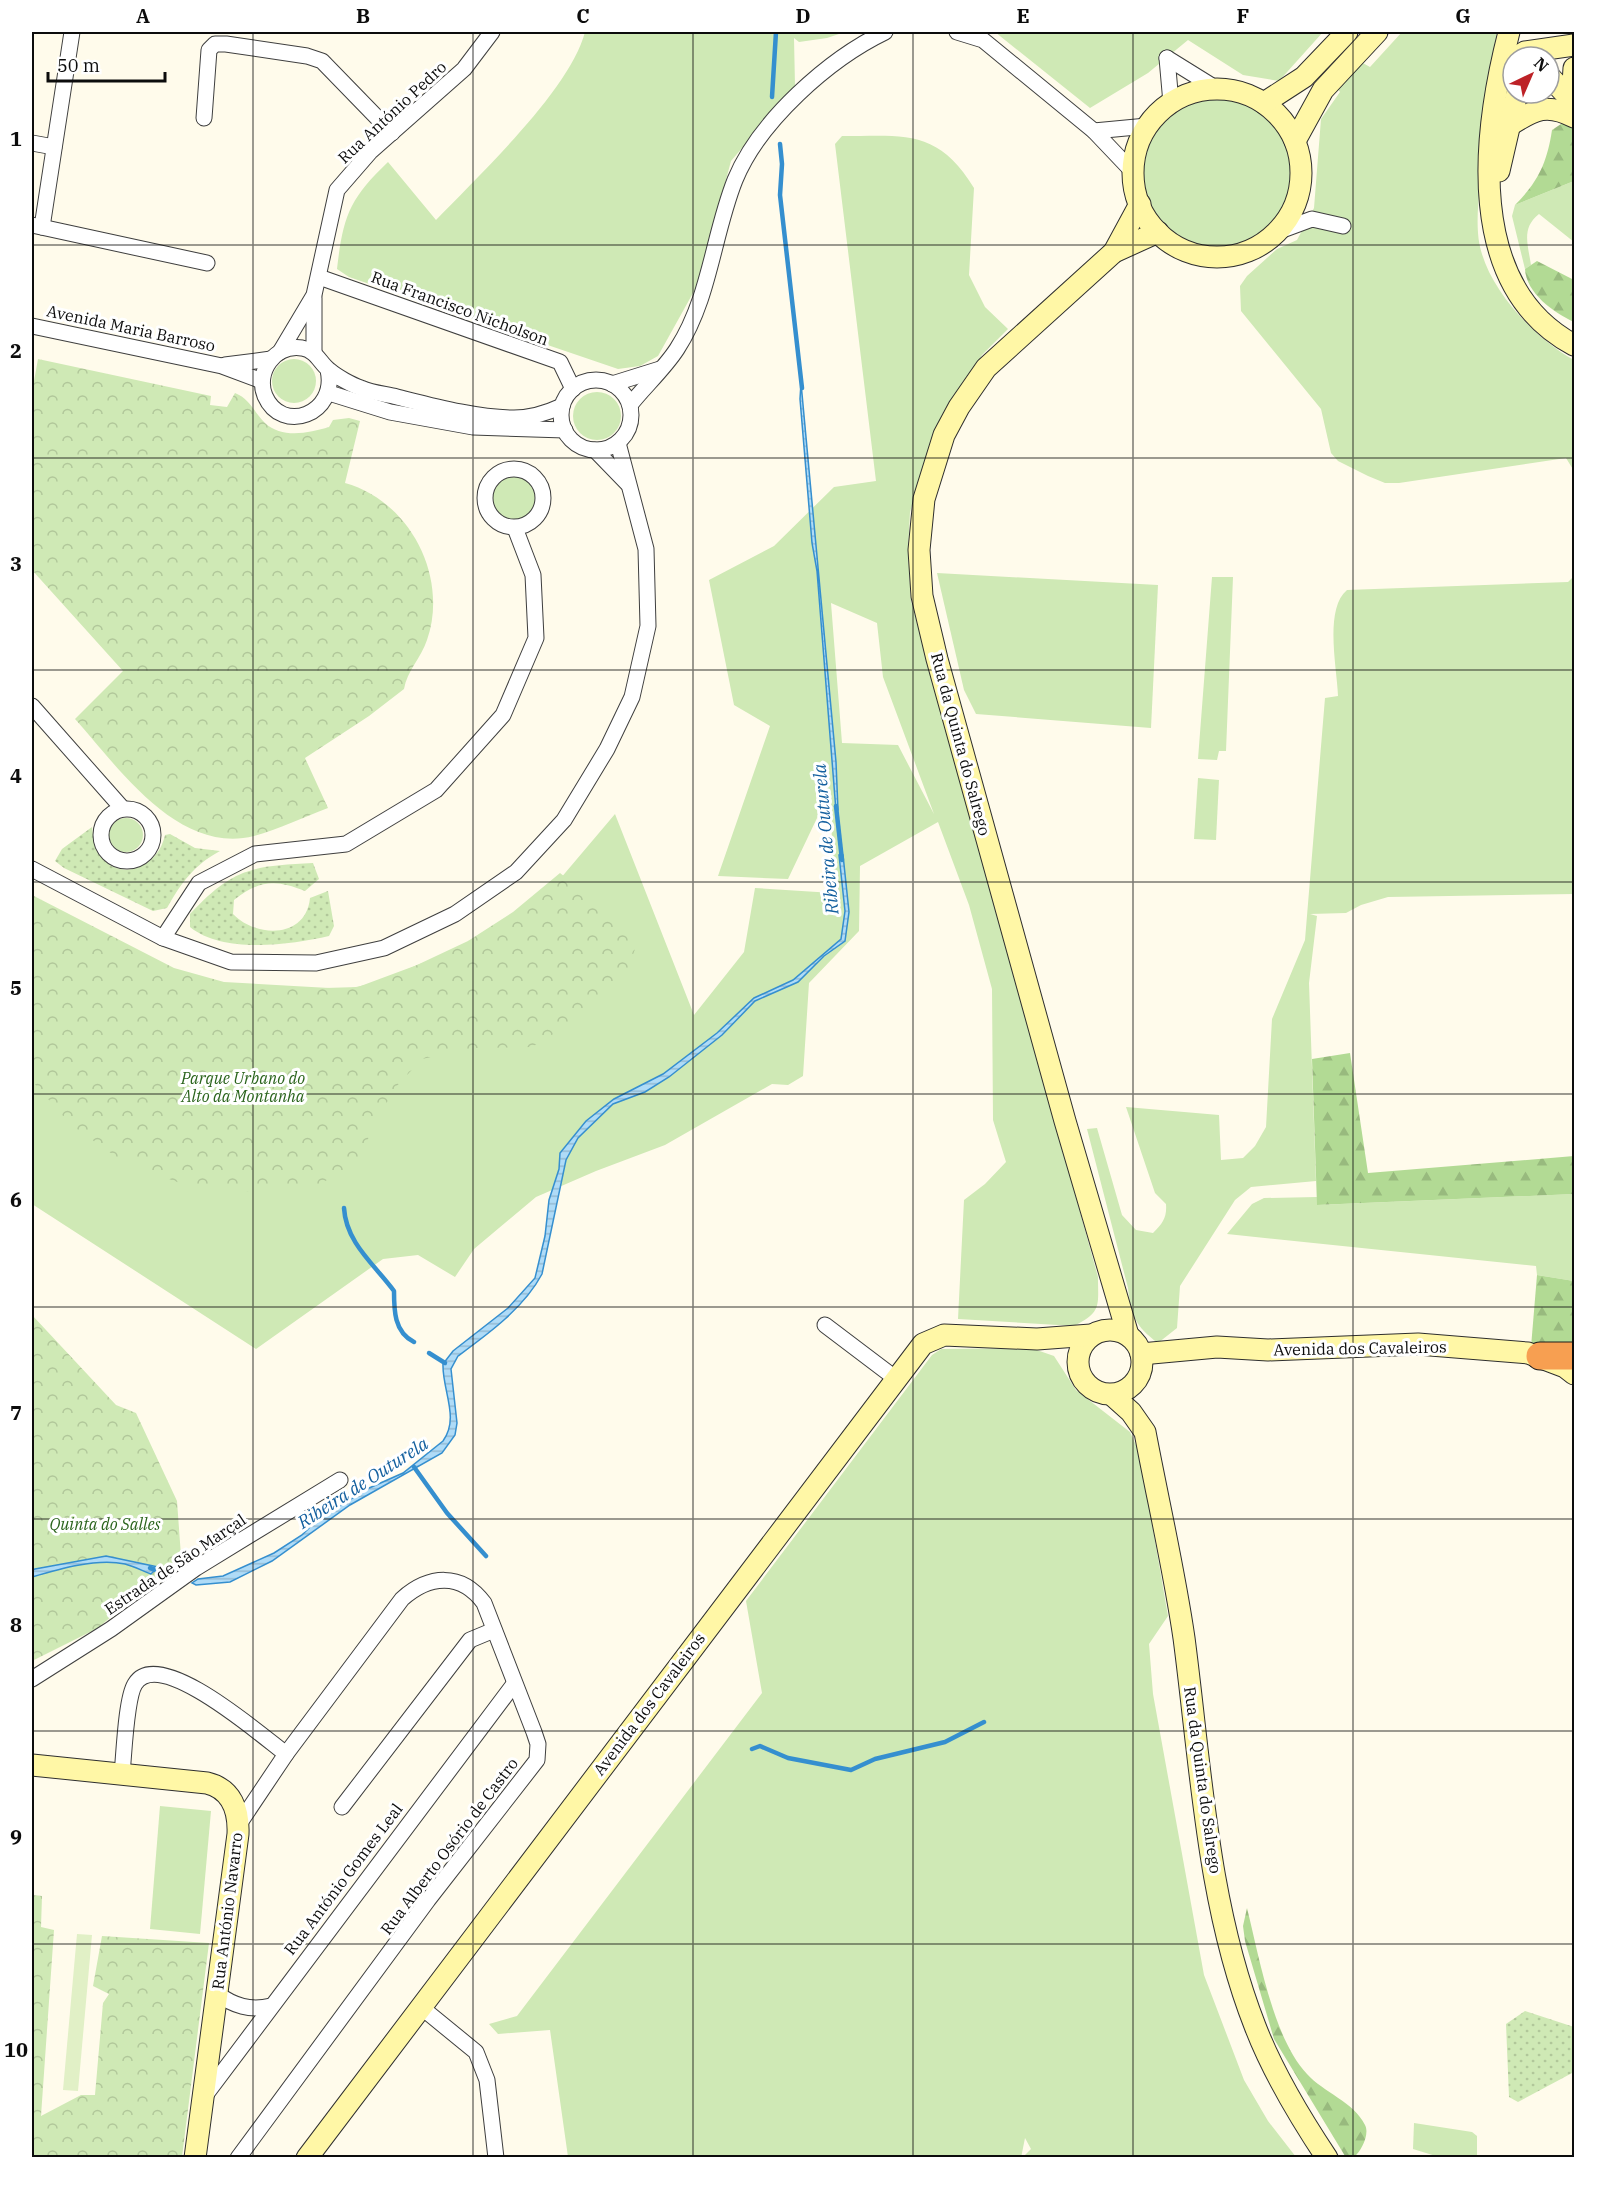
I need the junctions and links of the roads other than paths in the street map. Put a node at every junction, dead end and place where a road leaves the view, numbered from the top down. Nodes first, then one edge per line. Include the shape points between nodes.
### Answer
1 (72, 32) edge
2 (492, 32) edge
3 (885, 32) edge
4 (957, 32) edge
5 (1347, 32) edge
6 (1377, 32) edge
7 (1558, 32) edge
8 (1575, 37) edge
9 (1575, 68) edge
10 (1217, 89) junction
11 (1561, 91) edge
12 (1501, 102) edge
13 (1171, 103) junction
14 (1264, 103) junction
15 (1514, 105) edge
16 (1574, 107) edge
17 (204, 118) dead end
18 (1510, 125) junction
19 (1147, 126) junction
20 (1094, 131) junction
21 (392, 133) junction
22 (1295, 141) junction
23 (32, 143) edge
24 (54, 147) junction
25 (1133, 172) junction
26 (1140, 204) junction
27 (1491, 206) junction
28 (37, 226) edge
29 (1342, 226) dead end
30 (1158, 232) junction
31 (1277, 232) junction
32 (1114, 252) junction
33 (207, 263) dead end
34 (319, 277) junction
35 (315, 295) junction
36 (32, 326) edge
37 (1575, 345) edge
38 (314, 352) junction
39 (275, 355) junction
40 (222, 366) junction
41 (660, 369) junction
42 (328, 370) junction
43 (262, 381) junction
44 (612, 384) junction
45 (573, 389) junction
46 (329, 393) junction
47 (630, 405) junction
48 (562, 406) junction
49 (565, 430) junction
50 (618, 443) junction
51 (596, 450) junction
52 (627, 483) junction
53 (514, 528) dead end
54 (32, 706) edge
55 (123, 809) dead end
56 (32, 869) edge
57 (163, 939) junction
58 (1114, 1292) junction
59 (825, 1325) dead end
60 (1097, 1333) junction
61 (1128, 1335) junction
62 (1037, 1339) junction
63 (1141, 1354) junction
64 (1540, 1356) junction
65 (1575, 1356) edge
66 (1077, 1367) junction
67 (1575, 1374) edge
68 (895, 1378) junction
69 (1112, 1395) junction
70 (340, 1480) dead end
71 (494, 1630) junction
72 (32, 1679) edge
73 (514, 1684) junction
74 (286, 1754) junction
75 (32, 1765) edge
76 (122, 1774) junction
77 (342, 1807) dead end
78 (238, 1824) junction
79 (216, 1993) junction
80 (271, 2006) junction
81 (421, 2007) junction
82 (204, 2097) junction
83 (195, 2157) edge
84 (238, 2157) edge
85 (308, 2157) edge
86 (496, 2157) edge
87 (1327, 2157) edge

1 - 24 street
2 - 21 street, Rua António Pedro via 464,69
3 - 41 street via 834,64 764,131 735,179 708,276 690,321 677,348
4 - 20 street via 983,40
5 - 14 street via 1304,77
6 - 22 street via 1323,90
7 - 8 street
9 - 16 street
10 - 13 street via 1193,93
10 - 13 street via 1167,58
10 - 14 street via 1249,95
11 - 16 street
12 - 27 street via 1491,127
13 - 19 street
14 - 22 street via 1287,126
15 - 18 street
16 - 18 street via 1533,111
17 - 21 street via 209,50 215,44 226,44 322,61
18 - 27 street
19 - 20 street
19 - 25 street
20 - 25 street
21 - 34 street, Rua António Pedro via 337,189
22 - 31 street via 1300,157 1300,189
23 - 24 street
24 - 28 street
25 - 26 street
26 - 30 street
26 - 32 street, Rua da Quinta do Salrego
27 - 37 street via 1499,251 1519,295 1540,320
28 - 33 street
29 - 31 street via 1312,219
30 - 31 street via 1185,250 1217,256 1249,250
30 - 32 street, Rua da Quinta do Salrego
32 - 58 street, Rua da Quinta do Salrego via 986,368 959,407 944,435 924,499 919,550 922,596 937,659
34 - 35 street, Rua António Pedro
34 - 45 street, Rua Francisco Nicholson via 560,362
35 - 38 street, Rua António Pedro
35 - 39 street, Rua António Pedro
36 - 40 street, Avenida Maria Barroso
38 - 39 street, Avenida Maria Barroso via 291,348
38 - 42 street
39 - 40 street, Avenida Maria Barroso
39 - 43 street
40 - 43 street, Avenida Maria Barroso
41 - 44 street
41 - 47 street
42 - 46 street
42 - 48 street via 361,388 440,408 513,418 542,415
43 - 46 street via 265,397 272,406 293,416 315,411
44 - 45 street via 588,381
44 - 47 street
45 - 48 street
46 - 49 street via 390,412 472,427
47 - 50 street via 631,422
48 - 49 street
49 - 51 street via 576,444
50 - 51 street
50 - 52 street
51 - 52 street
52 - 57 street via 646,549 648,627 632,697 607,749 564,820 516,872 454,914 384,948 316,963 231,962
53 - 57 street via 533,575 536,638 503,716 436,790 346,844 255,854 199,883
54 - 55 street
56 - 57 street
58 - 60 street, Rua da Quinta do Salrego
58 - 61 street, Rua da Quinta do Salrego
59 - 68 street
60 - 61 street via 1112,1330
60 - 62 street, Avenida dos Cavaleiros
60 - 66 street via 1080,1349
61 - 63 street
62 - 66 street, Avenida dos Cavaleiros
62 - 68 street, Avenida dos Cavaleiros via 944,1335 923,1344
63 - 64 street, Avenida dos Cavaleiros via 1217,1347 1268,1350 1418,1344
63 - 69 street via 1139,1377 1132,1386
64 - 65 highway
64 - 67 street, Avenida dos Cavaleiros
66 - 69 street via 1094,1390
68 - 81 street, Avenida dos Cavaleiros
69 - 87 street, Rua da Quinta do Salrego via 1145,1432 1184,1636 1217,1890 1242,1989 1286,2094
70 - 72 street, Estrada de São Marçal via 196,1568
71 - 73 street, Rua Alberto Osório de Castro
71 - 74 street, Rua Alberto Osório de Castro via 484,1603 470,1588 453,1580 422,1584 402,1599
71 - 77 street via 470,1640
73 - 80 street, Rua António Gomes Leal
73 - 84 street, Rua Alberto Osório de Castro via 538,1744 537,1760
74 - 76 street via 191,1684 154,1674 144,1676 133,1687
74 - 78 street, Rua Alberto Osório de Castro
75 - 76 street, Rua António Navarro
76 - 78 street, Rua António Navarro via 216,1785 232,1799
78 - 79 street, Rua António Navarro
79 - 80 street via 241,2007
79 - 82 street, Rua António Navarro
80 - 82 street, Rua António Gomes Leal
81 - 85 street, Avenida dos Cavaleiros
81 - 86 street via 476,2052 487,2080
82 - 83 street, Rua António Navarro

